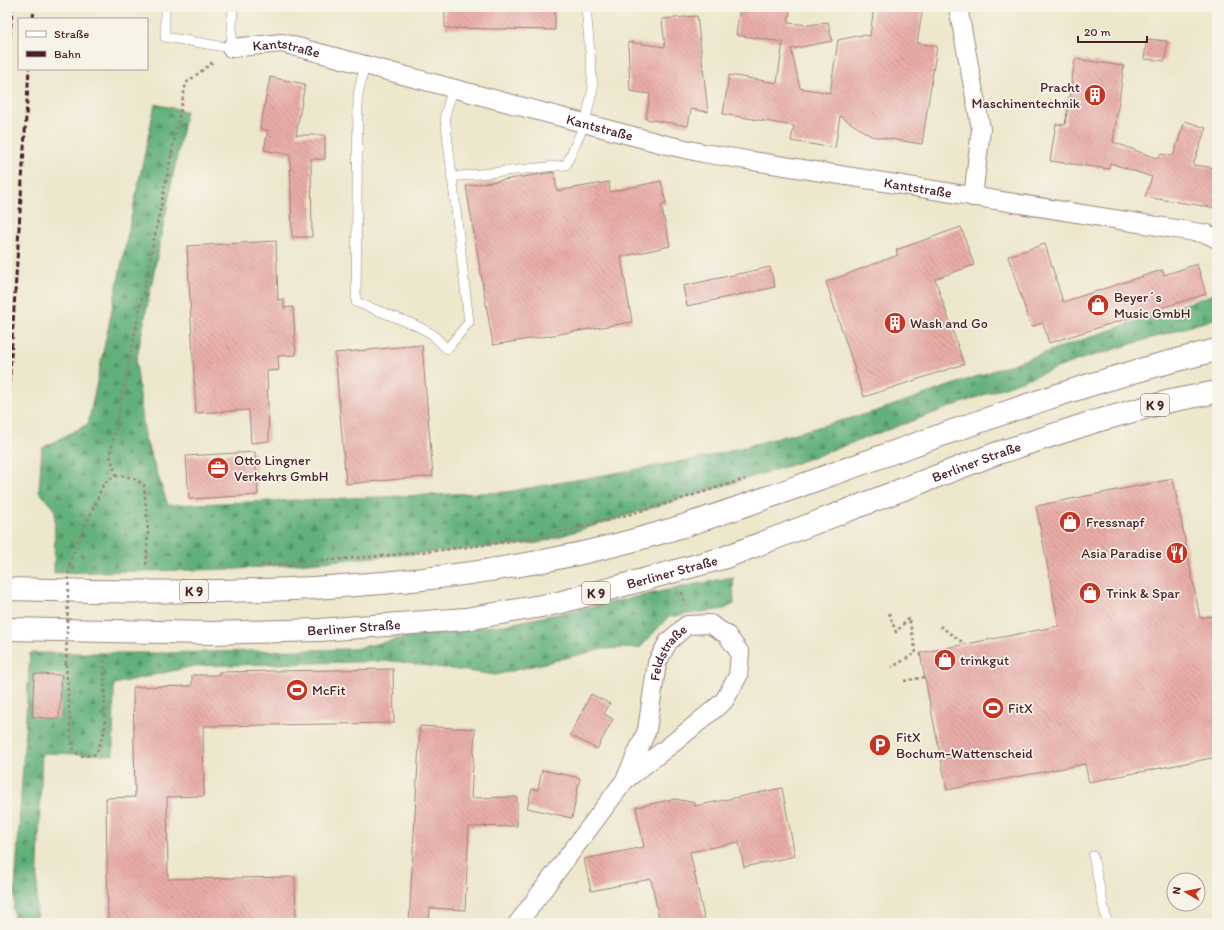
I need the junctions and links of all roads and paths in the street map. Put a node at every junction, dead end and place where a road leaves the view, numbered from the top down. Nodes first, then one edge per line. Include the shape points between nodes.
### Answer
1 (165, 7) edge
2 (233, 7) edge
3 (586, 7) edge
4 (958, 7) edge
5 (231, 48) junction
6 (364, 65) junction
7 (454, 87) junction
8 (585, 123) junction
9 (451, 177) junction
10 (973, 197) junction
11 (1217, 239) edge
12 (1217, 350) edge
13 (1217, 392) edge
14 (116, 476) junction
15 (751, 477) dead end
16 (255, 566) dead end
17 (680, 571) junction
18 (60, 584) dead end
19 (76, 585) dead end
20 (7, 589) edge
21 (145, 591) junction
22 (889, 613) dead end
23 (687, 625) junction
24 (940, 626) dead end
25 (7, 629) edge
26 (104, 632) junction
27 (965, 644) dead end
28 (892, 667) dead end
29 (925, 677) dead end
30 (904, 681) dead end
31 (625, 780) junction
32 (1093, 856) dead end
33 (518, 923) edge
34 (1107, 923) edge

1 - 5 lane via 164,37
2 - 5 lane
3 - 8 lane via 593,88
4 - 10 street via 981,129
5 - 6 street, Kantstraße via 282,43
5 - 14 path via 186,83 110,455
6 - 7 street, Kantstraße
6 - 9 lane via 358,94 356,302 415,325 432,334 447,349 470,322
7 - 8 street, Kantstraße
7 - 9 lane via 445,116
8 - 9 lane via 566,165
8 - 10 street, Kantstraße via 703,153
10 - 11 street, Kantstraße via 1206,234
12 - 21 main road, K 9 via 1153,366 983,421 719,515 651,536 547,561 453,576 312,588
13 - 17 main road, Berliner Straße / K 9 via 1170,401 1093,422 995,454 723,558
14 - 21 path via 126,475 138,479 144,485 148,532
14 - 26 path, bridge via 105,483 69,565 66,664 71,737 74,751 80,756 96,754 105,730
15 - 16 path via 646,510 536,536 427,553
17 - 23 path
17 - 26 main road, Berliner Straße / K 9 via 558,603 466,619 319,630
18 - 19 path
20 - 21 main road, K 9
22 - 28 path via 896,632 910,618 916,653
23 - 31 street, Feldstraße via 668,642 657,663 647,730
23 - 31 street, Feldstraße via 710,624 727,635 740,654 738,676 724,700
24 - 27 path
25 - 26 main road, Berliner Straße / K 9
29 - 30 path
31 - 33 street, Feldstraße
32 - 34 lane

